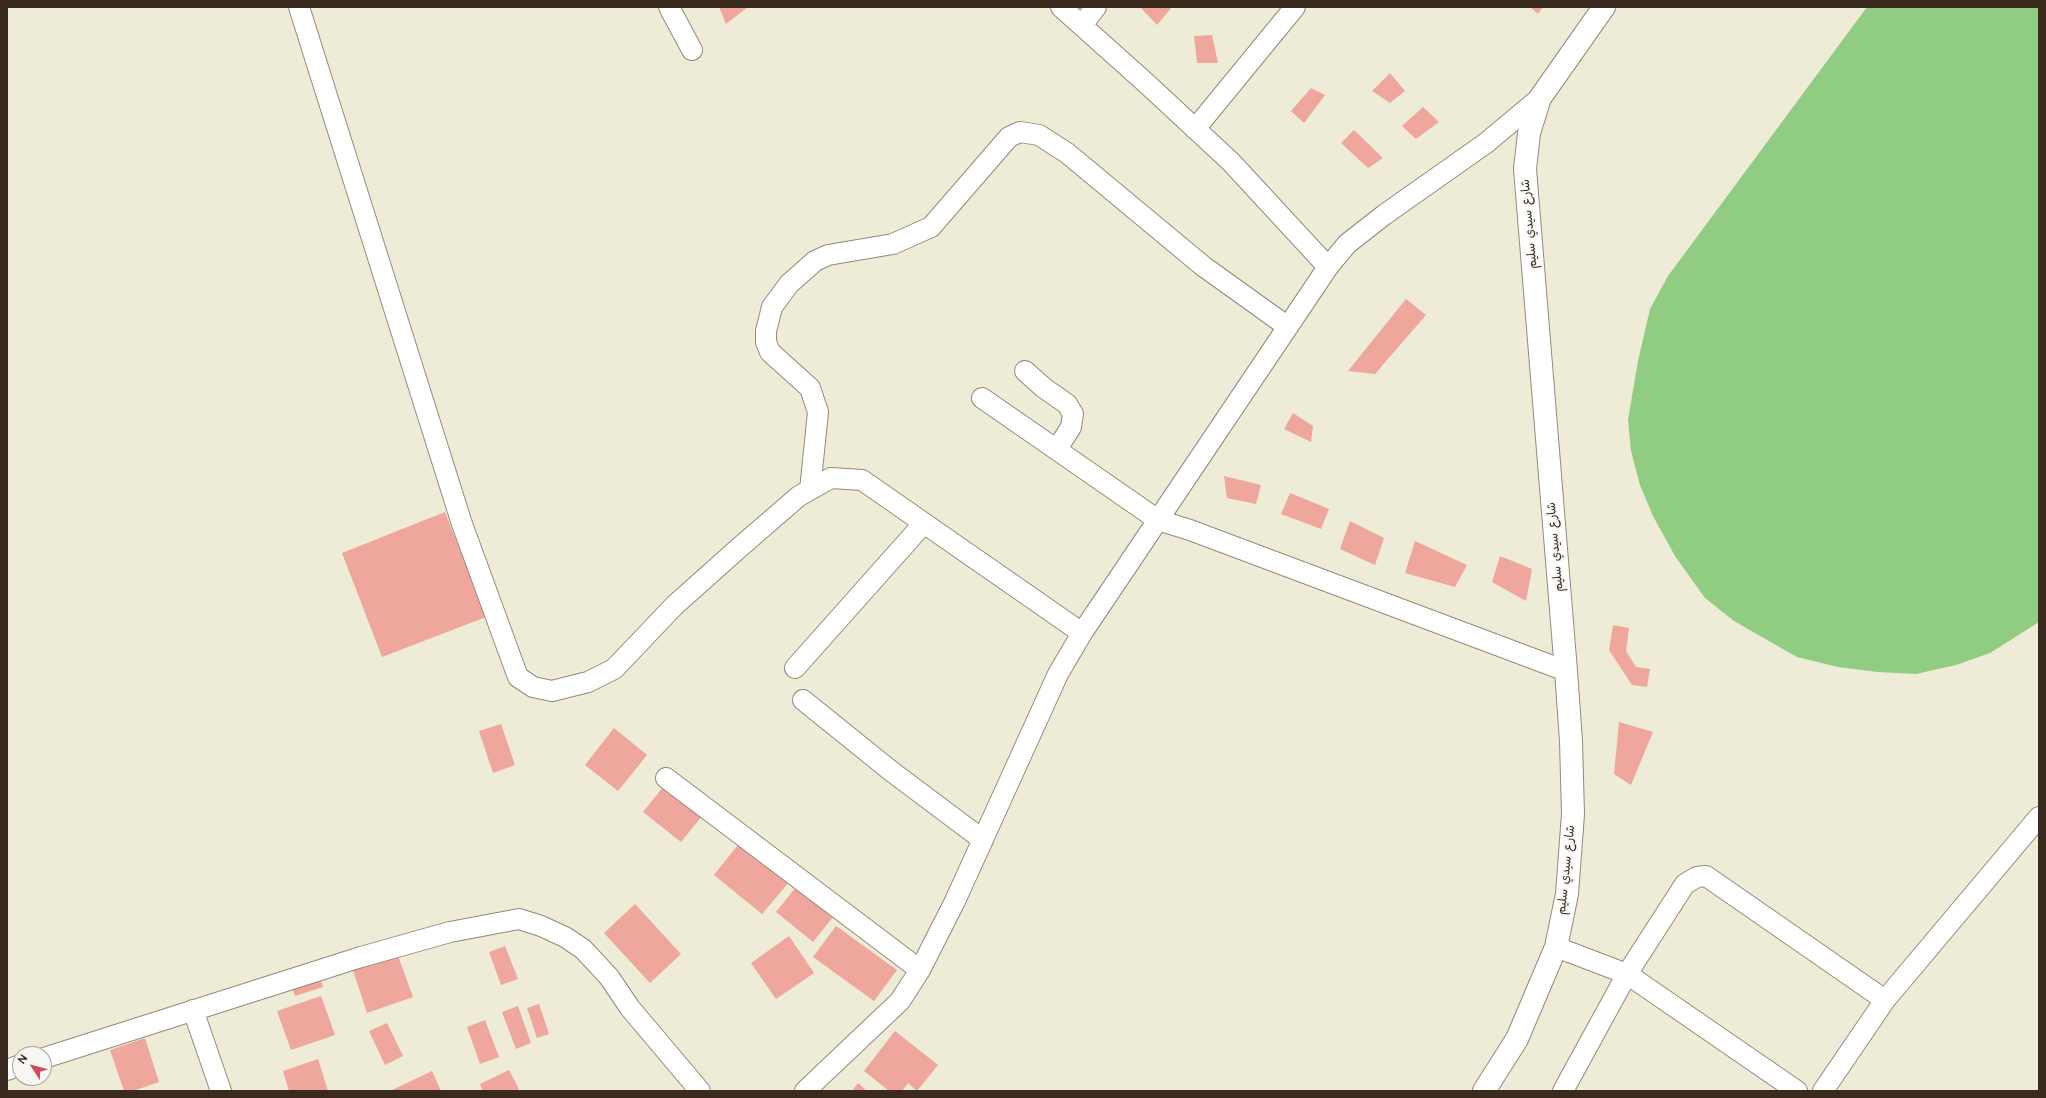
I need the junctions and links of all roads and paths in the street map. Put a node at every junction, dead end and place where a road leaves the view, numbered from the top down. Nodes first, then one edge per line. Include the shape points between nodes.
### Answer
1 (299, 7) edge
2 (669, 7) edge
3 (1061, 7) edge
4 (1096, 7) edge
5 (1295, 7) edge
6 (1604, 7) edge
7 (1082, 25) junction
8 (692, 50) dead end
9 (1540, 98) junction
10 (1196, 129) junction
11 (1328, 267) junction
12 (1288, 327) junction
13 (1025, 371) dead end
14 (982, 398) dead end
15 (1057, 449) junction
16 (810, 490) junction
17 (1158, 520) junction
18 (924, 523) junction
19 (1082, 633) junction
20 (795, 668) dead end
21 (1566, 670) junction
22 (803, 700) dead end
23 (666, 778) dead end
24 (2039, 817) edge
25 (983, 840) junction
26 (1556, 947) junction
27 (920, 970) junction
28 (1627, 974) junction
29 (1886, 1000) junction
30 (193, 1010) junction
31 (52, 1055) edge
32 (221, 1091) edge
33 (700, 1091) edge
34 (805, 1091) edge
35 (1484, 1091) edge
36 (1563, 1091) edge
37 (1797, 1091) edge
38 (1823, 1091) edge

1 - 16 street via 462,524 518,677 533,687 552,691 588,682 614,669 681,600 799,496
2 - 8 street
3 - 7 street
4 - 7 street
5 - 10 street
6 - 9 main road, شارع سيدي سليم
7 - 10 street
9 - 11 street via 1486,143 1384,214 1353,239
9 - 21 main road, شارع سيدي سليم via 1529,134 1525,169
10 - 11 street via 1231,162
11 - 12 street
12 - 16 street via 1203,266 1067,153 1038,135 1020,132 1009,137 931,227 893,244 828,255 815,261 789,284 772,307 766,331 766,342 770,352 810,388 818,412
12 - 17 street
13 - 15 street via 1066,404 1073,414 1071,427
14 - 15 street
15 - 17 street
16 - 18 street via 831,478 862,480
17 - 19 street
17 - 21 street
18 - 19 street
18 - 20 street
19 - 25 street via 1058,674
21 - 26 main road, شارع سيدي سليم via 1573,814 1567,894
22 - 25 street via 891,771
23 - 27 street
24 - 29 street
25 - 27 street
26 - 28 street
26 - 35 main road, شارع سيدي سليم via 1516,1039
27 - 34 street via 900,1001
28 - 29 street via 1685,884 1697,877 1706,876
28 - 36 street
28 - 37 street
29 - 38 street
30 - 31 street
30 - 32 street
30 - 33 street via 450,932 519,919 565,937 583,949 609,977 630,1008

